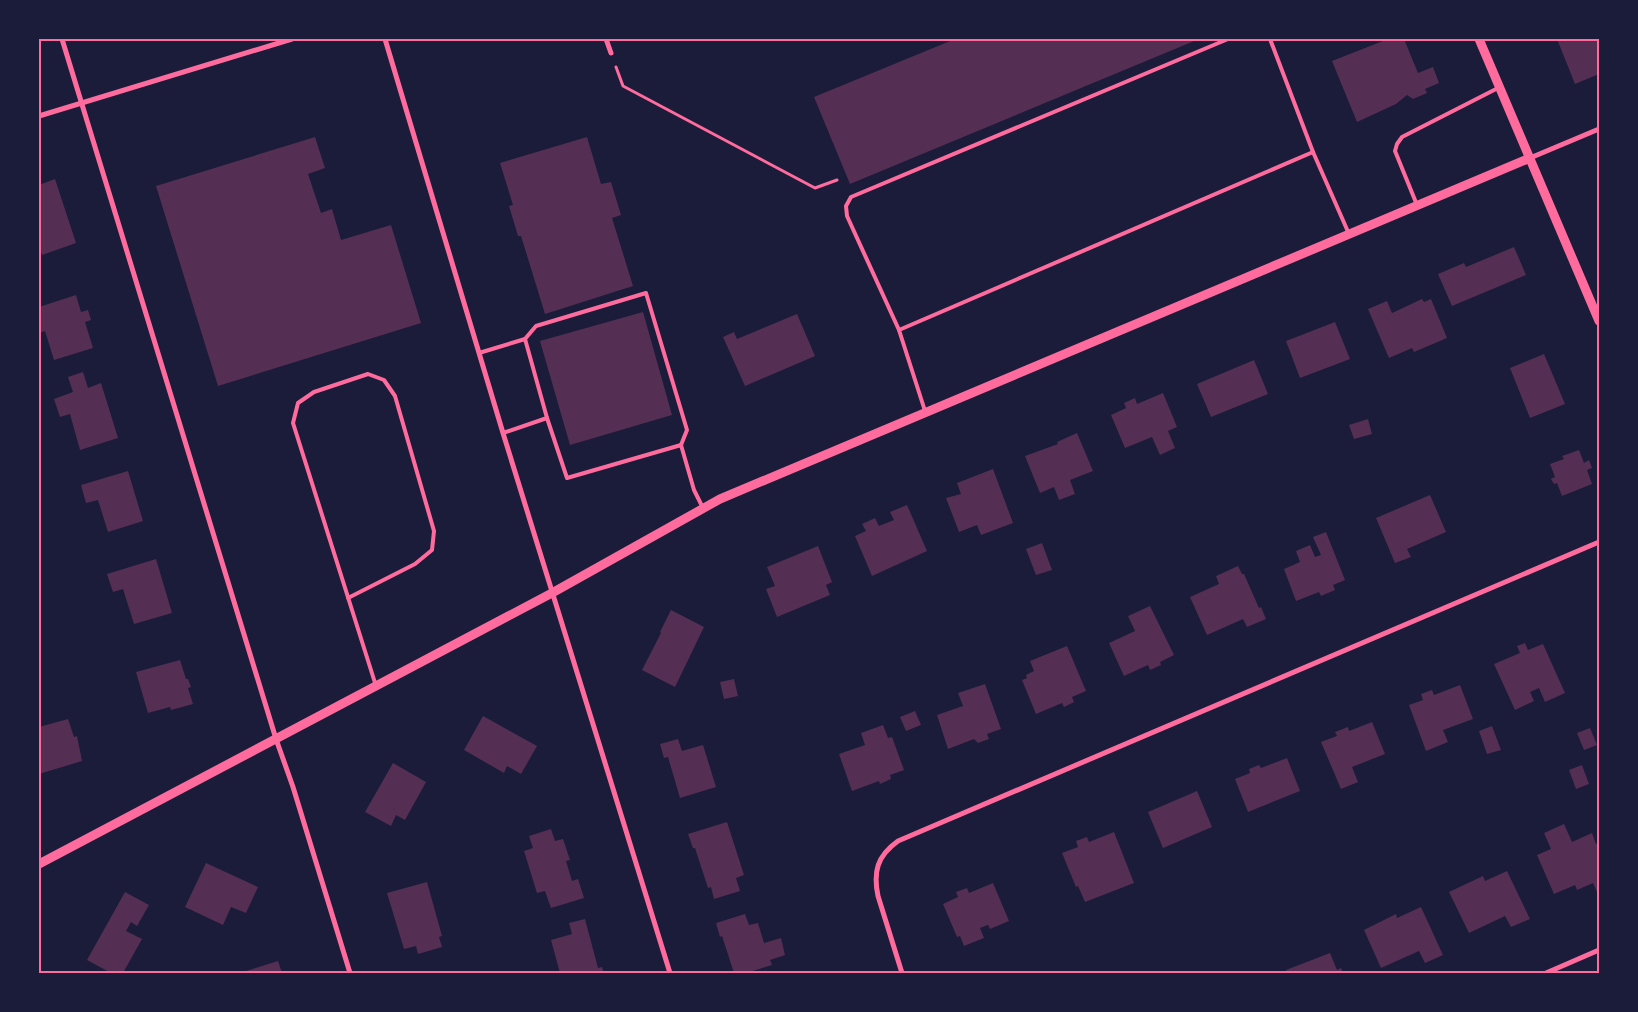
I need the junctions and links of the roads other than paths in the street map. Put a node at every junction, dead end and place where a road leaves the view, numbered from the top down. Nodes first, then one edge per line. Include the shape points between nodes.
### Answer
1 (62, 39) edge
2 (292, 39) edge
3 (385, 39) edge
4 (606, 39) edge
5 (1228, 39) edge
6 (1270, 39) edge
7 (1479, 39) edge
8 (611, 53) road end
9 (1500, 87) junction
10 (81, 103) junction
11 (39, 116) edge
12 (1599, 129) edge
13 (1313, 152) junction
14 (1530, 158) junction
15 (1418, 205) junction
16 (1349, 234) junction
17 (1599, 321) edge
18 (899, 330) junction
19 (525, 339) junction
20 (479, 353) junction
21 (926, 412) junction
22 (547, 418) junction
23 (503, 433) junction
24 (681, 445) junction
25 (703, 508) junction
26 (1599, 542) edge
27 (552, 593) junction
28 (348, 598) junction
29 (376, 686) junction
30 (276, 739) junction
31 (39, 864) edge
32 (1599, 950) edge
33 (350, 973) edge
34 (670, 973) edge
35 (902, 973) edge
36 (1546, 973) edge

1 - 10 street
2 - 10 street
3 - 20 street
4 - 8 street
5 - 18 lane via 851,197 846,206 847,216
6 - 13 lane
7 - 9 street
9 - 14 street
9 - 15 lane via 1402,137 1397,144 1395,151
10 - 11 street
10 - 30 street
12 - 14 street
13 - 16 lane
13 - 18 lane
14 - 15 street
14 - 17 street
15 - 16 street
16 - 21 street
18 - 21 lane
19 - 20 lane
19 - 22 lane
19 - 24 lane via 536,326 646,293 687,430
20 - 23 street
21 - 25 street
22 - 23 lane
22 - 24 lane via 567,478
23 - 27 street
24 - 25 lane via 694,490
25 - 27 street
26 - 35 street via 898,841 888,848 880,861 875,884
27 - 29 street
27 - 34 street
28 - 28 lane via 293,423 298,403 306,397 368,374 384,380 395,396 434,530 432,550 414,564
28 - 29 lane
29 - 30 street
30 - 31 street
30 - 33 street
32 - 36 street

